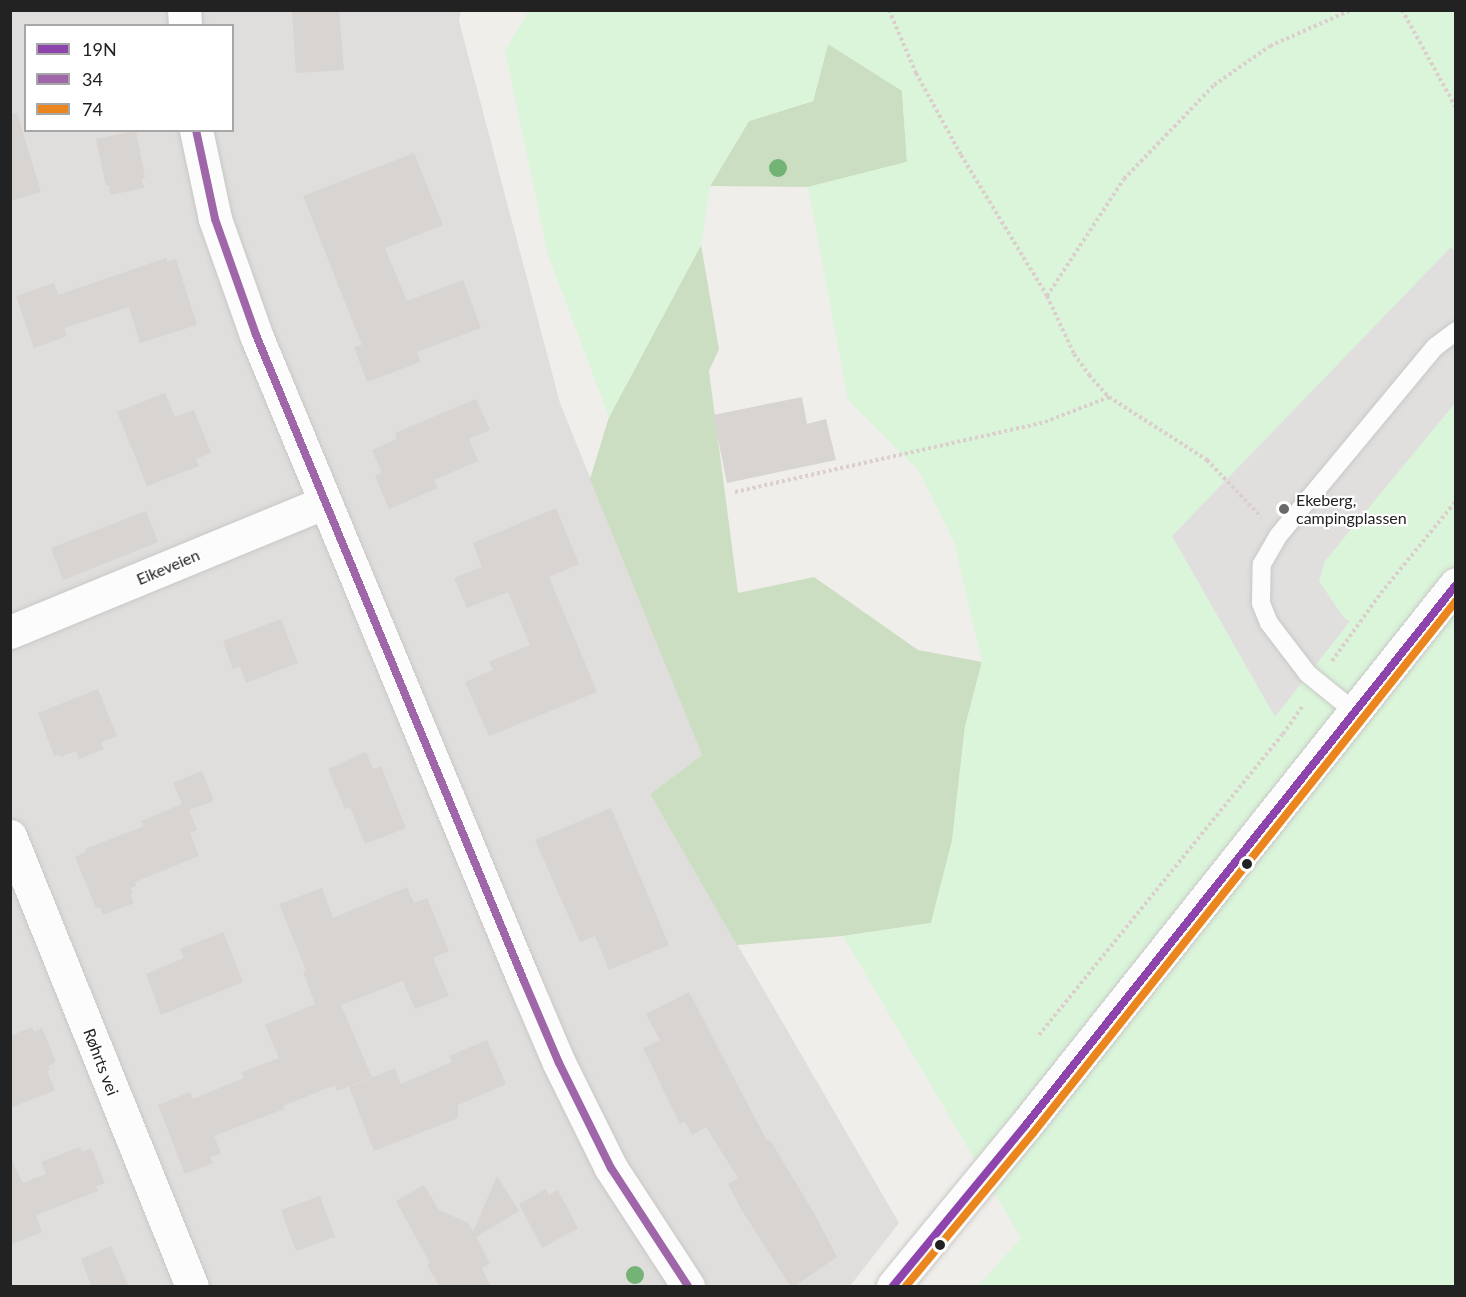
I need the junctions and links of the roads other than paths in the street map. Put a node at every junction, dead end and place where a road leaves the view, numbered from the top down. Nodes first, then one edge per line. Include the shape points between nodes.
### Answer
1 (196, 132) edge
2 (1455, 331) edge
3 (325, 502) junction
4 (1455, 584) edge
5 (10, 632) edge
6 (1355, 712) junction
7 (10, 837) edge
8 (192, 1287) edge
9 (688, 1287) edge
10 (893, 1287) edge

1 - 3 street via 227,258
2 - 6 lane via 1435,347 1278,536 1262,564 1261,603 1269,623 1308,674
3 - 5 street, Eikeveien
3 - 9 street via 559,1063 611,1168
4 - 6 street
6 - 10 street
7 - 8 street, Røhrts vei

